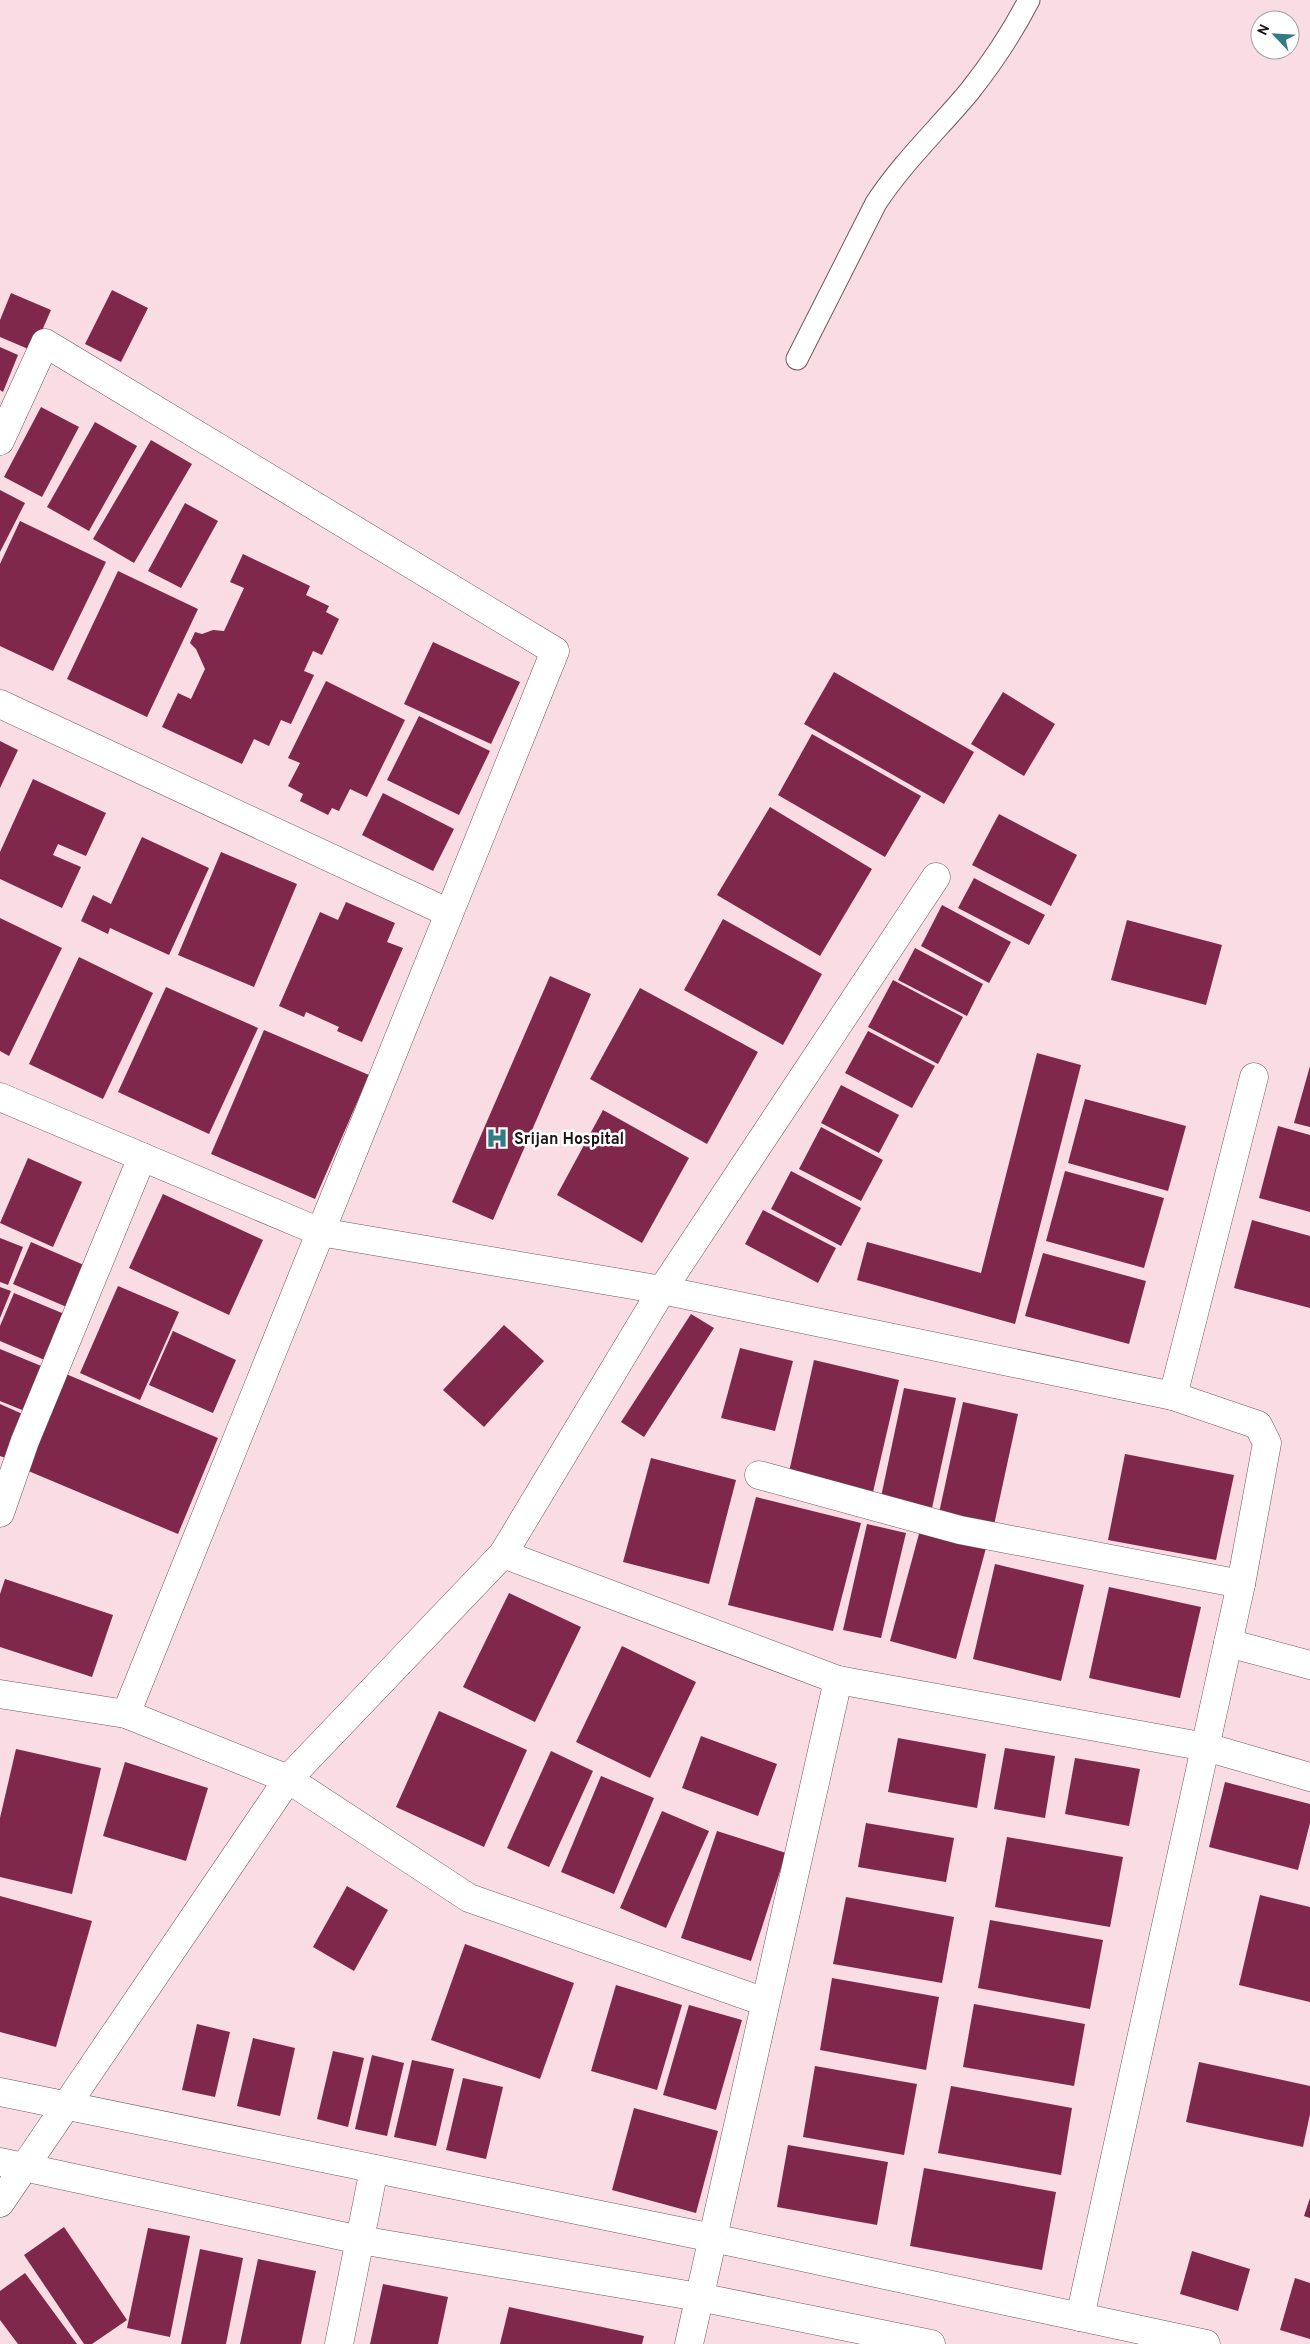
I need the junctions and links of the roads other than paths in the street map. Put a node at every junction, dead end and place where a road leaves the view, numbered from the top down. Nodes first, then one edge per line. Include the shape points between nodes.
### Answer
1 (1029, 0) edge
2 (797, 360) dead end
3 (0, 441) edge
4 (0, 704) edge
5 (936, 877) dead end
6 (450, 914) junction
7 (1254, 1076) dead end
8 (0, 1097) edge
9 (142, 1157) junction
10 (320, 1232) junction
11 (662, 1290) junction
12 (1173, 1396) junction
13 (759, 1475) dead end
14 (0, 1513) edge
15 (503, 1554) junction
16 (1241, 1584) junction
17 (1228, 1643) junction
18 (1310, 1665) edge
19 (838, 1680) junction
20 (0, 1694) edge
21 (126, 1714) junction
22 (1206, 1748) junction
23 (1310, 1777) edge
24 (288, 1779) junction
25 (765, 2002) junction
26 (0, 2092) edge
27 (66, 2107) junction
28 (13, 2165) edge
29 (374, 2169) junction
30 (0, 2202) edge
31 (713, 2238) junction
32 (360, 2240) junction
33 (699, 2298) junction
34 (1080, 2317) junction
35 (339, 2344) edge
36 (689, 2344) edge
37 (930, 2344) edge
38 (1206, 2344) edge

1 - 2 lane via 996,57 892,179 876,203
3 - 6 street via 45,343 555,651
4 - 6 street
5 - 11 street
6 - 10 street
7 - 12 street
8 - 9 street
9 - 10 street
9 - 14 street via 25,1441
10 - 11 street
10 - 21 street
11 - 12 street
11 - 15 street
12 - 16 street via 1258,1425 1267,1442
13 - 16 street via 960,1530
15 - 19 street
15 - 24 street
16 - 17 street
17 - 18 street
17 - 22 street
19 - 22 street
19 - 25 street
20 - 21 street
21 - 24 street
22 - 23 street
22 - 34 street
24 - 25 street via 469,1898
24 - 27 street
25 - 31 street
26 - 27 street
27 - 28 street
27 - 29 street
28 - 30 street
28 - 32 street
29 - 31 street
29 - 32 street
31 - 33 street
31 - 34 street
32 - 33 street
32 - 35 street
33 - 36 street
33 - 37 street
34 - 38 street

